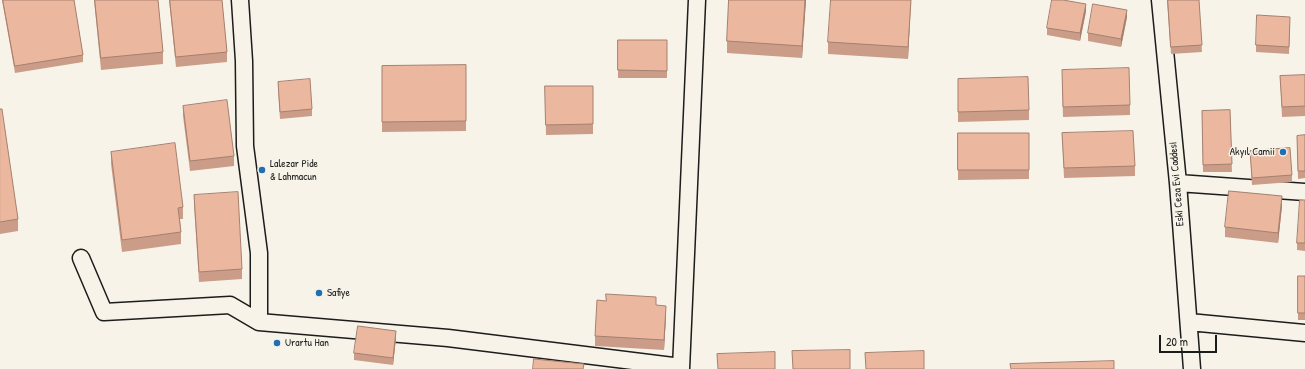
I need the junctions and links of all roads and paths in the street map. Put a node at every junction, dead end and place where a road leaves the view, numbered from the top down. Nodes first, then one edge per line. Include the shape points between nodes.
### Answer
1 (240, 0) edge
2 (697, 0) edge
3 (1160, 0) edge
4 (1178, 183) junction
5 (1305, 192) edge
6 (81, 258) dead end
7 (259, 322) junction
8 (1189, 322) junction
9 (1305, 333) edge
10 (681, 368) edge
11 (1192, 369) edge

1 - 7 street via 245,146 259,253
2 - 10 street
3 - 4 street, Eski Ceza Evi Caddesi
4 - 5 street
4 - 8 street, Eski Ceza Evi Caddesi
6 - 7 street via 104,312 230,305
7 - 10 street via 448,338
8 - 9 street
8 - 11 street, Eski Ceza Evi Caddesi

